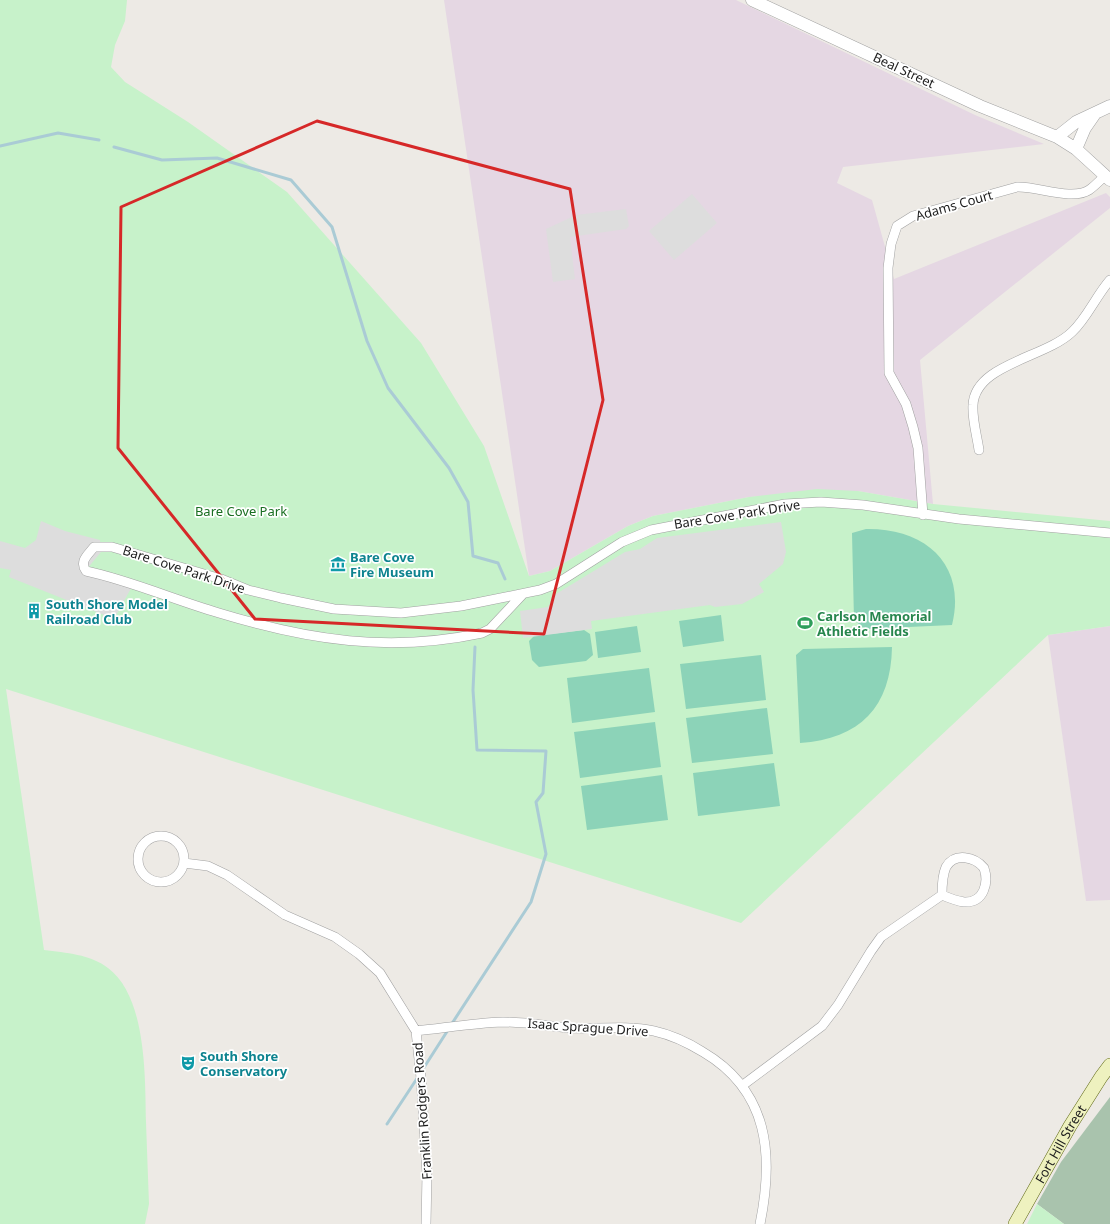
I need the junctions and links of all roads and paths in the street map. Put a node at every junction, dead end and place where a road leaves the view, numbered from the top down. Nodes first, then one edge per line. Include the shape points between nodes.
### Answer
1 (752, 0) edge
2 (1110, 106) edge
3 (1094, 115) junction
4 (1057, 137) junction
5 (1076, 149) junction
6 (1108, 177) edge
7 (1110, 280) edge
8 (979, 450) dead end
9 (923, 515) junction
10 (1110, 533) edge
11 (523, 594) junction
12 (184, 863) junction
13 (942, 895) junction
14 (416, 1031) junction
15 (1110, 1065) edge
16 (743, 1085) junction
17 (426, 1224) edge
18 (760, 1224) edge
19 (1014, 1224) edge

1 - 4 street, Beal Street via 980,106
2 - 3 street
3 - 4 street via 1076,122
3 - 5 street
4 - 5 street, Beal Street
5 - 6 street, Beal Street
6 - 9 street, Adams Court via 1088,191 1079,193 1068,194 1017,187 913,216 897,226 891,244 888,268 889,373 906,404 913,427 918,448
7 - 8 street via 1072,332 1048,348 989,375 975,390 972,405
9 - 10 street, Bare Cove Park Drive
9 - 11 street, Bare Cove Park Drive via 863,505 803,503 771,506 687,522 641,533 622,542 556,584
11 - 11 street, Bare Cove Park Drive via 432,610 401,613 365,612 306,604 248,590 221,578 112,547 94,547 83,561 86,571 125,580 218,613 303,635 367,643 403,643 482,633 490,629
12 - 12 street via 180,846 170,838 161,836 152,838 144,844 138,862 142,871 154,881 165,882 175,878
12 - 14 street, Franklin Rodgers Road via 208,866 227,875 285,915 335,937 360,954 380,973
13 - 13 street via 962,902 978,898 985,889 984,868 972,858 951,862 944,874
13 - 16 street via 881,937 822,1026
14 - 16 street, Isaac Sprague Drive via 504,1022 570,1028 640,1029 675,1036 687,1042 727,1069
14 - 17 street, Franklin Rodgers Road via 427,1174
15 - 19 main road, Fort Hill Street via 1070,1126
16 - 18 street, Isaac Sprague Drive via 764,1130 767,1158

